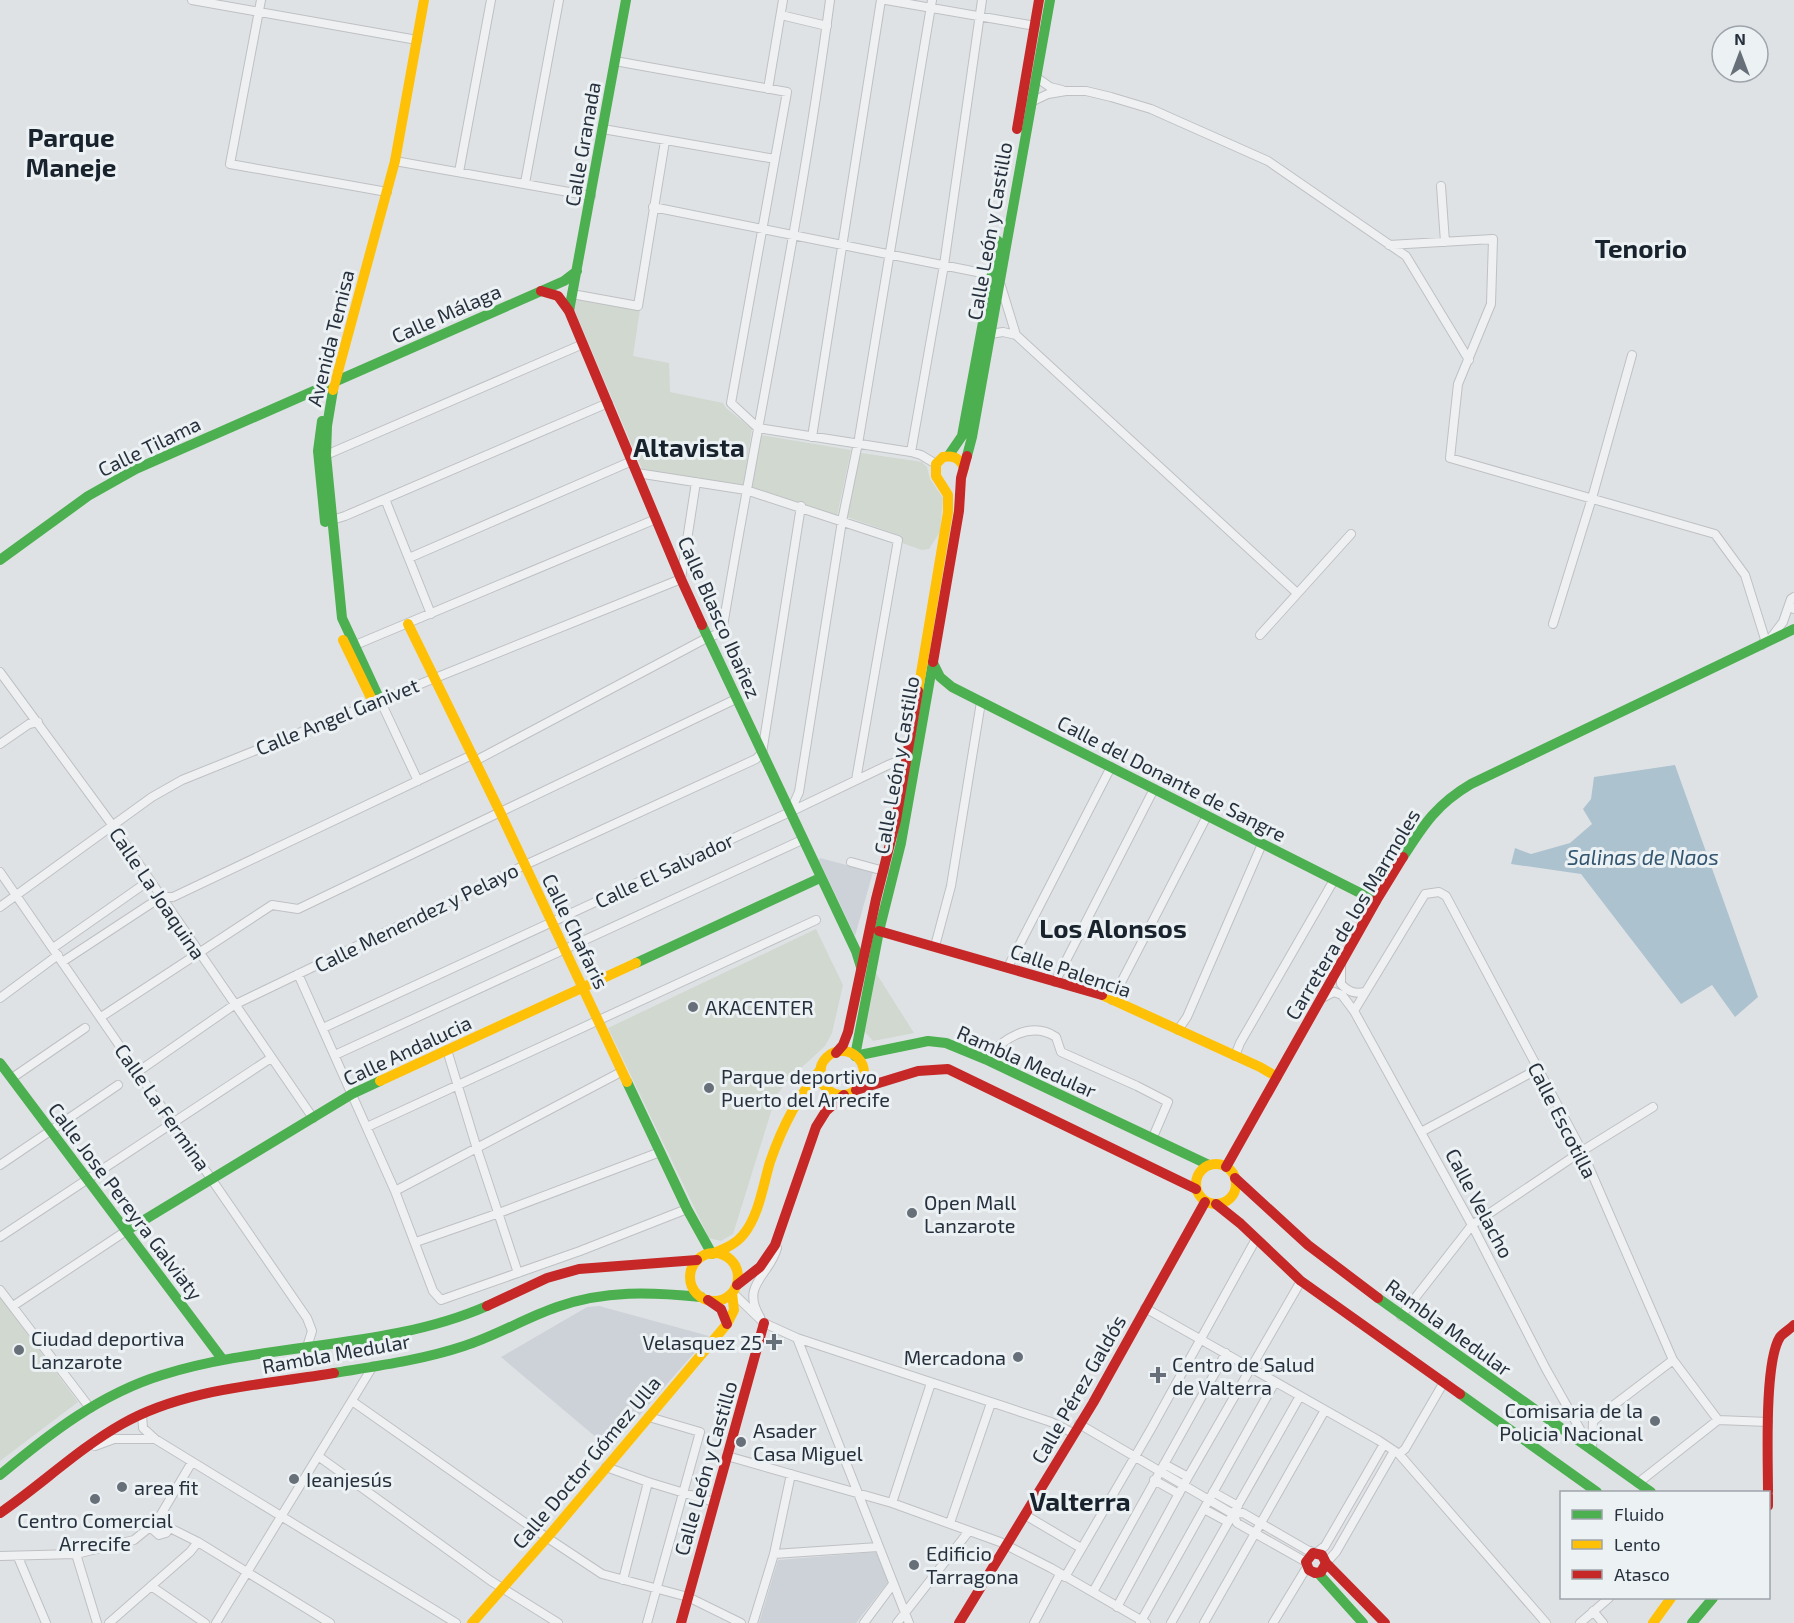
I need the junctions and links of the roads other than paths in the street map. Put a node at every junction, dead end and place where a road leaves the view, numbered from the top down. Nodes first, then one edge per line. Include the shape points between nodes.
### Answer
1 (192, 0) edge
2 (261, 0) edge
3 (424, 0) edge
4 (491, 0) edge
5 (559, 0) edge
6 (626, 0) edge
7 (783, 0) edge
8 (830, 0) edge
9 (884, 0) edge
10 (932, 0) edge
11 (982, 0) edge
12 (1040, 0) edge
13 (1050, 0) edge
14 (931, 9) junction
15 (259, 12) junction
16 (781, 15) junction
17 (980, 18) junction
18 (827, 26) junction
19 (1035, 26) junction
20 (417, 40) junction
21 (615, 61) junction
22 (1036, 77) junction
23 (768, 89) junction
24 (1066, 92) junction
25 (1031, 102) junction
26 (603, 129) junction
27 (665, 141) junction
28 (775, 159) junction
29 (395, 161) junction
30 (459, 172) junction
31 (525, 183) junction
32 (1441, 186) dead end
33 (387, 192) junction
34 (591, 196) junction
35 (653, 207) junction
36 (762, 230) junction
37 (793, 235) junction
38 (1445, 242) junction
39 (841, 245) junction
40 (1389, 245) junction
41 (890, 254) junction
42 (944, 265) junction
43 (577, 271) junction
44 (995, 278) junction
45 (541, 291) junction
46 (572, 294) junction
47 (569, 311) junction
48 (1010, 317) junction
49 (1003, 332) junction
50 (990, 334) junction
51 (1016, 335) junction
52 (583, 344) junction
53 (1632, 355) dead end
54 (1469, 360) junction
55 (331, 384) junction
56 (608, 403) junction
57 (758, 428) junction
58 (812, 437) junction
59 (858, 444) junction
60 (911, 452) junction
61 (326, 454) junction
62 (949, 455) junction
63 (632, 461) junction
64 (936, 464) junction
65 (637, 473) junction
66 (963, 473) junction
67 (696, 482) junction
68 (943, 484) junction
69 (746, 490) junction
70 (1592, 498) junction
71 (385, 499) junction
72 (801, 506) junction
73 (656, 519) junction
74 (842, 521) junction
75 (328, 522) junction
76 (1351, 534) dead end
77 (409, 558) junction
78 (0, 560) edge
79 (681, 579) junction
80 (1298, 593) junction
81 (1794, 597) edge
82 (431, 614) junction
83 (408, 624) junction
84 (1553, 624) dead end
85 (1794, 629) edge
86 (1260, 635) dead end
87 (710, 638) junction
88 (1762, 645) junction
89 (354, 646) junction
90 (933, 663) junction
91 (0, 672) edge
92 (434, 678) junction
93 (952, 687) junction
94 (927, 694) junction
95 (736, 699) junction
96 (377, 701) junction
97 (981, 702) junction
98 (38, 722) junction
99 (0, 744) edge
100 (762, 753) junction
101 (474, 758) junction
102 (906, 758) junction
103 (1111, 767) junction
104 (856, 780) junction
105 (418, 781) junction
106 (1154, 789) junction
107 (500, 812) junction
108 (790, 812) junction
109 (1207, 816) junction
110 (112, 826) junction
111 (802, 840) junction
112 (1262, 844) junction
113 (851, 862) dead end
114 (525, 866) junction
115 (884, 870) junction
116 (0, 872) edge
117 (820, 878) junction
118 (150, 880) junction
119 (1334, 880) junction
120 (16, 895) junction
121 (161, 897) junction
122 (1376, 901) junction
123 (0, 907) edge
124 (816, 920) dead end
125 (552, 921) junction
126 (879, 931) junction
127 (935, 946) junction
128 (566, 950) junction
129 (199, 954) junction
130 (58, 955) junction
131 (861, 968) junction
132 (1008, 968) junction
133 (298, 974) junction
134 (1054, 982) junction
135 (1335, 984) junction
136 (582, 988) junction
137 (1365, 992) junction
138 (0, 998) edge
139 (1321, 999) junction
140 (1112, 1000) junction
141 (234, 1005) junction
142 (1354, 1011) junction
143 (101, 1017) junction
144 (599, 1022) junction
145 (85, 1028) dead end
146 (323, 1028) junction
147 (1178, 1030) junction
148 (859, 1037) junction
149 (447, 1050) junction
150 (883, 1051) junction
151 (836, 1053) junction
152 (335, 1055) junction
153 (855, 1056) junction
154 (1235, 1056) junction
155 (271, 1058) junction
156 (985, 1059) junction
157 (0, 1063) edge
158 (821, 1069) junction
159 (1538, 1069) junction
160 (139, 1071) junction
161 (621, 1072) junction
162 (1277, 1077) junction
163 (12, 1078) junction
164 (118, 1085) dead end
165 (458, 1085) junction
166 (856, 1090) junction
167 (352, 1094) junction
168 (844, 1095) junction
169 (1653, 1107) dead end
170 (313, 1118) junction
171 (173, 1122) junction
172 (368, 1127) junction
173 (50, 1131) junction
174 (1421, 1132) junction
175 (1153, 1137) junction
176 (477, 1149) junction
177 (1582, 1151) junction
178 (660, 1152) junction
179 (0, 1165) edge
180 (1209, 1165) junction
181 (1226, 1167) junction
182 (212, 1178) junction
183 (1235, 1178) junction
184 (86, 1179) junction
185 (1196, 1189) junction
186 (396, 1191) junction
187 (1211, 1203) junction
188 (687, 1209) junction
189 (499, 1213) junction
190 (1472, 1225) junction
191 (780, 1230) junction
192 (126, 1231) junction
193 (0, 1237) edge
194 (1256, 1239) junction
195 (416, 1242) junction
196 (712, 1254) junction
197 (697, 1260) junction
198 (518, 1273) junction
199 (1301, 1281) junction
200 (735, 1289) junction
201 (0, 1290) edge
202 (705, 1299) junction
203 (13, 1306) junction
204 (1145, 1308) junction
205 (1401, 1316) junction
206 (764, 1323) junction
207 (727, 1324) junction
208 (1794, 1325) edge
209 (798, 1338) junction
210 (1200, 1338) junction
211 (307, 1347) junction
212 (1226, 1353) junction
213 (223, 1360) junction
214 (1673, 1360) junction
215 (373, 1366) junction
216 (1252, 1368) junction
217 (1275, 1382) junction
218 (1444, 1382) junction
219 (932, 1383) junction
220 (1300, 1396) junction
221 (352, 1401) junction
222 (991, 1403) junction
223 (90, 1408) junction
224 (1325, 1410) junction
225 (142, 1414) junction
226 (649, 1417) junction
227 (1718, 1420) junction
228 (1768, 1422) junction
229 (1076, 1429) junction
230 (155, 1439) junction
231 (1384, 1444) junction
232 (85, 1450) junction
233 (1592, 1452) junction
234 (1397, 1453) junction
235 (318, 1456) junction
236 (728, 1456) junction
237 (1134, 1457) junction
238 (192, 1462) junction
239 (1164, 1464) junction
240 (606, 1467) junction
241 (1159, 1472) junction
242 (791, 1474) junction
243 (0, 1475) edge
244 (1188, 1477) junction
245 (1154, 1480) junction
246 (648, 1482) junction
247 (1638, 1483) junction
248 (1181, 1490) junction
249 (1597, 1491) edge
250 (1650, 1491) edge
251 (1768, 1491) edge
252 (683, 1492) junction
253 (858, 1494) junction
254 (1211, 1496) junction
255 (714, 1502) junction
256 (891, 1503) junction
257 (1238, 1506) junction
258 (1204, 1509) junction
259 (0, 1513) edge
260 (1233, 1514) junction
261 (1025, 1515) junction
262 (160, 1516) junction
263 (281, 1516) junction
264 (1228, 1522) junction
265 (950, 1523) junction
266 (1260, 1523) junction
267 (150, 1527) junction
268 (170, 1528) junction
269 (969, 1531) junction
270 (1254, 1533) junction
271 (547, 1538) junction
272 (198, 1542) junction
273 (1006, 1545) junction
274 (878, 1546) junction
275 (1081, 1548) junction
276 (1316, 1553) junction
277 (76, 1554) junction
278 (774, 1554) junction
279 (0, 1556) edge
280 (18, 1557) junction
281 (1326, 1563) junction
282 (1306, 1564) junction
283 (247, 1572) junction
284 (1318, 1573) junction
285 (1062, 1575) junction
286 (623, 1580) junction
287 (893, 1584) junction
288 (151, 1586) junction
289 (503, 1588) junction
290 (657, 1589) junction
291 (1093, 1592) junction
292 (688, 1597) junction
293 (1608, 1599) edge
294 (1664, 1599) edge
295 (1670, 1599) edge
296 (1712, 1599) edge
297 (1117, 1607) junction
298 (1664, 1609) junction
299 (1593, 1611) junction
300 (905, 1612) junction
301 (648, 1622) edge
302 (1142, 1622) edge
303 (45, 1623) edge
304 (97, 1623) edge
305 (109, 1623) edge
306 (205, 1623) edge
307 (216, 1623) edge
308 (330, 1623) edge
309 (456, 1623) edge
310 (472, 1623) edge
311 (558, 1623) edge
312 (681, 1623) edge
313 (741, 1623) edge
314 (753, 1623) edge
315 (864, 1623) edge
316 (897, 1623) edge
317 (909, 1623) edge
318 (959, 1623) edge
319 (1034, 1623) edge
320 (1171, 1623) edge
321 (1204, 1623) edge
322 (1273, 1623) edge
323 (1362, 1623) edge
324 (1385, 1623) edge
325 (1546, 1623) edge
326 (1580, 1623) edge
327 (1603, 1623) edge
328 (1653, 1623) edge
329 (1692, 1623) edge

1 - 15 street
2 - 15 street
3 - 20 main road, Avenida Temisa
4 - 30 street
5 - 31 street
6 - 21 main road, Calle Granada
7 - 16 street
8 - 18 street
9 - 14 street
9 - 39 street
10 - 14 street
11 - 17 street
12 - 19 main road, Calle León y Castillo
13 - 22 main road, Calle León y Castillo
14 - 17 street
14 - 41 street
15 - 20 street
15 - 33 street via 230,164
16 - 18 street
16 - 23 street
17 - 19 street
17 - 42 street
18 - 37 street
19 - 44 main road, Calle León y Castillo
20 - 29 main road, Avenida Temisa
21 - 23 street
21 - 26 main road, Calle Granada
22 - 24 street
22 - 25 main road, Calle León y Castillo
23 - 28 street via 787,92
24 - 25 street via 1048,94
24 - 40 street via 1086,91 1151,109 1268,161
25 - 44 main road, Calle León y Castillo
26 - 27 street
26 - 34 main road, Calle Granada
27 - 28 street
27 - 35 street
28 - 36 street
29 - 30 street
29 - 33 main road, Avenida Temisa
30 - 31 street
31 - 34 street
32 - 38 street
33 - 55 main road, Avenida Temisa
34 - 43 main road, Calle Granada
35 - 36 street
35 - 46 street via 638,306
36 - 37 street
36 - 57 street via 731,404
37 - 39 street
37 - 57 street
38 - 40 street
38 - 54 street via 1493,239 1491,304
39 - 41 street
39 - 58 street
40 - 54 street via 1406,256
41 - 42 street
41 - 59 street
42 - 44 street
42 - 60 street
43 - 45 main road, Calle Málaga
43 - 46 main road, Calle Granada
44 - 48 street
44 - 50 main road, Calle León y Castillo
44 - 62 main road, Calle León y Castillo via 962,436
45 - 47 main road, Calle Blasco Ibañez via 558,294
45 - 55 main road, Calle Málaga
46 - 47 main road, Calle Granada
47 - 52 main road, Calle Blasco Ibañez
48 - 49 street
48 - 51 street
49 - 50 street
49 - 51 street
50 - 66 main road, Calle León y Castillo
51 - 80 street
52 - 56 main road, Calle Blasco Ibañez
52 - 61 street
53 - 70 street
54 - 70 street via 1458,384 1450,458
55 - 61 main road, Avenida Temisa
55 - 75 main road, Avenida Temisa via 318,444
55 - 78 main road, Calle Tilama via 118,478
56 - 63 main road, Calle Blasco Ibañez
56 - 71 street
57 - 58 street
57 - 69 street
58 - 59 street
59 - 60 street
59 - 74 street
60 - 64 street
61 - 75 main road, Avenida Temisa
62 - 64 main road
62 - 66 main road via 957,458
63 - 65 main road, Calle Blasco Ibañez
63 - 77 street
64 - 68 main road via 936,476
65 - 67 street
65 - 73 main road, Calle Blasco Ibañez
66 - 68 main road via 948,485
66 - 90 main road, Calle León y Castillo
67 - 69 street
67 - 79 street
68 - 102 main road, Calle León y Castillo via 948,512
69 - 72 street
69 - 87 street via 722,632
70 - 84 street
70 - 88 street via 1715,534 1745,575 1765,639
71 - 75 street
71 - 77 street
72 - 74 street
72 - 100 street
73 - 79 main road, Calle Blasco Ibañez
73 - 82 street
74 - 104 street via 898,540
74 - 108 street via 799,792
75 - 89 main road, Avenida Temisa via 342,618
75 - 96 main road, Avenida Temisa via 335,619
76 - 80 street
77 - 82 street
79 - 87 main road, Calle Blasco Ibañez
79 - 92 street, Calle Angel Ganivet
80 - 86 street
81 - 88 street via 1783,622
82 - 83 street
83 - 89 street
83 - 92 main road, Calle Chafaris
85 - 88 main road, Carretera de los Marmoles
87 - 95 main road, Calle Blasco Ibañez
87 - 101 street
88 - 122 main road, Carretera de los Marmoles via 1451,796 1419,832
89 - 96 main road, Avenida Temisa
90 - 93 main road, Calle del Donante de Sangre via 941,681
90 - 94 main road, Calle León y Castillo
91 - 98 street, Calle La Joaquina
92 - 96 street, Calle Angel Ganivet
92 - 101 main road, Calle Chafaris
93 - 94 main road via 933,687
93 - 97 main road, Calle del Donante de Sangre
94 - 126 main road, Calle León y Castillo via 901,843
95 - 100 main road, Calle Blasco Ibañez
95 - 107 street
96 - 105 street, Avenida Temisa
96 - 110 street, Calle Angel Ganivet via 182,780
97 - 103 main road, Calle del Donante de Sangre
97 - 127 street via 951,886
98 - 99 street
98 - 110 street, Calle La Joaquina
100 - 108 main road, Calle Blasco Ibañez
100 - 114 street, Calle Menendez y Pelayo
101 - 105 street
101 - 107 main road, Calle Chafaris
102 - 104 street, Calle El Salvador
102 - 115 main road, Calle León y Castillo
103 - 106 main road, Calle del Donante de Sangre
103 - 132 street
104 - 108 street, Calle El Salvador
105 - 121 street via 173,897
106 - 109 main road, Calle del Donante de Sangre
106 - 134 street
107 - 114 main road, Calle Chafaris
107 - 129 street via 298,909 272,905
108 - 111 main road, Calle Blasco Ibañez
108 - 125 street, Calle El Salvador
109 - 112 main road, Calle del Donante de Sangre
109 - 140 street
110 - 118 street, Calle La Joaquina
110 - 120 street, Calle Angel Ganivet
111 - 117 main road, Calle Blasco Ibañez
111 - 128 street
112 - 119 main road, Calle del Donante de Sangre
112 - 147 street
113 - 115 street
114 - 125 main road, Calle Chafaris
114 - 133 street, Calle Menendez y Pelayo
115 - 131 main road, Calle León y Castillo
116 - 120 street, Calle La Fermina
117 - 131 main road, Calle Blasco Ibañez
117 - 136 main road, Calle Andalucia
118 - 121 street, Calle La Joaquina
118 - 130 street
119 - 122 main road, Calle del Donante de Sangre
119 - 154 street
120 - 123 street, Calle Angel Ganivet
120 - 130 street, Calle La Fermina
121 - 129 street, Calle La Joaquina
121 - 130 street
122 - 135 main road, Carretera de los Marmoles via 1341,964
124 - 144 street
125 - 128 main road, Calle Chafaris
125 - 146 street, Calle El Salvador
126 - 127 main road, Calle Palencia
126 - 148 main road, Calle León y Castillo
127 - 132 main road, Calle Palencia
128 - 136 main road, Calle Chafaris
128 - 152 street
129 - 141 street, Calle La Joaquina
129 - 143 street
130 - 138 street
130 - 143 street, Calle La Fermina
131 - 151 main road, Calle León y Castillo via 848,1032
132 - 134 main road, Calle Palencia
133 - 141 street, Calle Menendez y Pelayo
133 - 146 street
134 - 140 main road, Calle Palencia
135 - 137 street via 1356,994
135 - 139 main road, Carretera de los Marmoles
136 - 144 main road, Calle Chafaris
136 - 149 main road, Calle Andalucia
137 - 142 street, Calle Escotilla
137 - 159 street, Calle Escotilla via 1425,894 1438,892 1446,896
139 - 142 street, Calle Velacho via 1335,992
139 - 162 main road, Carretera de los Marmoles
140 - 147 main road, Calle Palencia
141 - 155 street, Calle La Joaquina
141 - 160 street, Calle Menendez y Pelayo
142 - 174 street, Calle Velacho
143 - 160 street, Calle La Fermina
144 - 161 main road, Calle Chafaris
144 - 165 street
145 - 163 street
146 - 152 street
147 - 154 main road, Calle Palencia
148 - 150 main road via 869,1049
148 - 153 main road, Calle León y Castillo
149 - 165 street
149 - 167 main road, Calle Andalucia
150 - 153 main road, Rambla Medular
150 - 156 main road, Rambla Medular via 928,1041 946,1043
151 - 153 main road
151 - 158 main road via 829,1056
152 - 167 street
153 - 166 main road via 864,1068
154 - 162 main road, Calle Palencia
155 - 170 street, Calle La Joaquina
155 - 171 street
156 - 175 main road, Rambla Medular
156 - 175 street via 1017,1032 1047,1031 1056,1037 1061,1052 1168,1102
157 - 163 main road, Calle Jose Pereyra Galviaty
158 - 168 main road via 829,1090
158 - 196 main road via 807,1082 788,1113 745,1234 738,1243
159 - 174 street
159 - 177 street, Calle Escotilla
160 - 171 street, Calle La Fermina
161 - 176 street
161 - 178 main road, Calle Chafaris
162 - 181 main road, Carretera de los Marmoles
163 - 173 main road, Calle Jose Pereyra Galviaty
164 - 173 street
165 - 172 street
165 - 176 street
166 - 168 main road
166 - 185 main road, Rambla Medular via 928,1069 948,1069
167 - 170 main road, Calle Andalucia
167 - 172 street
168 - 191 main road via 826,1111 816,1127
169 - 177 street
170 - 182 main road, Calle Andalucia
171 - 182 street, Calle La Fermina
171 - 184 street
172 - 186 street
173 - 179 street
173 - 184 main road, Calle Jose Pereyra Galviaty
174 - 190 street, Calle Velacho
175 - 180 main road, Rambla Medular
176 - 186 street
176 - 189 street
177 - 190 street
177 - 214 street, Calle Escotilla
178 - 188 main road, Calle Chafaris
178 - 189 street
180 - 181 main road
180 - 185 main road via 1200,1172
181 - 183 main road
182 - 192 main road, Calle Andalucia
182 - 211 street, Calle La Fermina via 308,1318 312,1331
183 - 187 main road via 1232,1196 1222,1203
183 - 205 main road, Rambla Medular via 1308,1245
184 - 192 main road, Calle Jose Pereyra Galviaty
184 - 193 street
185 - 187 main road
186 - 195 street
187 - 194 main road
187 - 204 main road, Calle Pérez Galdós
188 - 196 main road, Calle Chafaris
188 - 198 street
189 - 195 street
189 - 198 street
190 - 205 street
190 - 233 street, Calle Velacho
191 - 200 main road via 760,1267
191 - 206 street via 773,1261 754,1289 755,1309
192 - 203 street, Calle Andalucia
192 - 213 main road, Calle Jose Pereyra Galviaty
194 - 199 main road
194 - 210 street
195 - 198 street via 441,1300
196 - 197 main road
196 - 200 main road via 723,1255 733,1263 738,1276
197 - 202 main road via 690,1279 692,1287
197 - 211 main road, Rambla Medular via 584,1268 443,1322
199 - 216 street
199 - 218 main road
200 - 202 main road via 722,1300
200 - 206 street
200 - 207 main road, Calle Doctor Gómez Ulla via 734,1315
201 - 203 street
202 - 207 main road via 722,1309
202 - 215 main road, Rambla Medular via 655,1292 590,1297 556,1307 465,1346
203 - 223 street
204 - 210 street
204 - 229 main road, Calle Pérez Galdós
205 - 233 main road, Rambla Medular
206 - 209 street
206 - 236 main road, Calle León y Castillo
207 - 226 main road, Calle Doctor Gómez Ulla
208 - 228 main road via 1775,1346
209 - 219 street
209 - 253 street
210 - 212 street
210 - 237 street
211 - 213 main road, Rambla Medular
212 - 216 street
212 - 239 street
213 - 223 main road, Rambla Medular via 137,1383
214 - 227 street, Calle Escotilla
214 - 233 street via 1593,1421
215 - 221 street
215 - 225 main road, Rambla Medular via 193,1398
216 - 217 street
216 - 244 street
217 - 220 street
217 - 254 street
218 - 234 street
218 - 249 main road
219 - 222 street
219 - 256 street
220 - 224 street
220 - 257 street
221 - 235 street
221 - 271 street
222 - 229 street
222 - 265 street
223 - 243 main road, Rambla Medular
224 - 231 street
224 - 266 street
225 - 230 street via 143,1428
225 - 232 main road, Rambla Medular
226 - 240 main road, Calle Doctor Gómez Ulla
226 - 252 street via 700,1432
227 - 228 street
227 - 247 street
228 - 251 main road
229 - 237 street
229 - 261 main road, Calle Pérez Galdós
230 - 232 street via 114,1439
230 - 238 street
231 - 234 street
231 - 276 street via 1325,1546
232 - 259 main road, Rambla Medular
233 - 247 main road, Rambla Medular
234 - 281 street
234 - 325 street
235 - 263 street
235 - 289 street
236 - 242 street
236 - 255 main road, Calle León y Castillo
237 - 241 street
237 - 275 street
238 - 262 street
238 - 263 street
239 - 241 street
239 - 244 street
240 - 246 street
240 - 271 main road, Calle Doctor Gómez Ulla
241 - 245 street
241 - 248 street
242 - 253 street
242 - 278 street
244 - 248 street
245 - 248 street
245 - 291 street
246 - 252 street
246 - 286 street
247 - 250 main road, Rambla Medular
248 - 254 street
248 - 297 street
252 - 255 street
252 - 290 street
253 - 256 street
253 - 274 street
254 - 257 street
254 - 258 street
254 - 260 street
255 - 292 main road, Calle León y Castillo
256 - 265 street
257 - 260 street
258 - 264 street
258 - 302 street
260 - 264 street
260 - 266 street via 1243,1513
260 - 270 street via 1237,1523
261 - 273 main road, Calle Pérez Galdós
261 - 275 street
262 - 267 street via 153,1518
262 - 268 street
263 - 283 street
263 - 309 street
264 - 320 street
265 - 269 street
266 - 270 street
266 - 276 street
267 - 268 street via 159,1535
267 - 277 street via 134,1540
268 - 272 street
269 - 273 street
269 - 300 street
270 - 282 street
270 - 321 street
271 - 286 street via 602,1574
271 - 289 main road, Calle Doctor Gómez Ulla
272 - 283 street
272 - 288 street
273 - 285 street
273 - 318 main road, Calle Pérez Galdós
274 - 278 street
274 - 287 street
275 - 285 street
276 - 281 main road
276 - 282 main road via 1310,1554
277 - 280 street
277 - 304 street
278 - 314 street
279 - 280 street
280 - 303 street
281 - 284 main road
281 - 324 main road
282 - 284 main road via 1311,1572
282 - 322 street
283 - 307 street
283 - 308 street
284 - 323 main road
285 - 291 street
285 - 319 street
286 - 290 street
287 - 300 street
287 - 315 street
288 - 305 street
288 - 306 street
289 - 310 main road, Calle Doctor Gómez Ulla
289 - 311 street
290 - 292 street
290 - 301 street
291 - 297 street
292 - 312 main road, Calle León y Castillo
292 - 313 street
293 - 299 street
294 - 298 main road
295 - 298 main road
296 - 329 main road
297 - 302 street
298 - 328 main road
299 - 326 street
299 - 327 street
300 - 316 street
300 - 317 street

